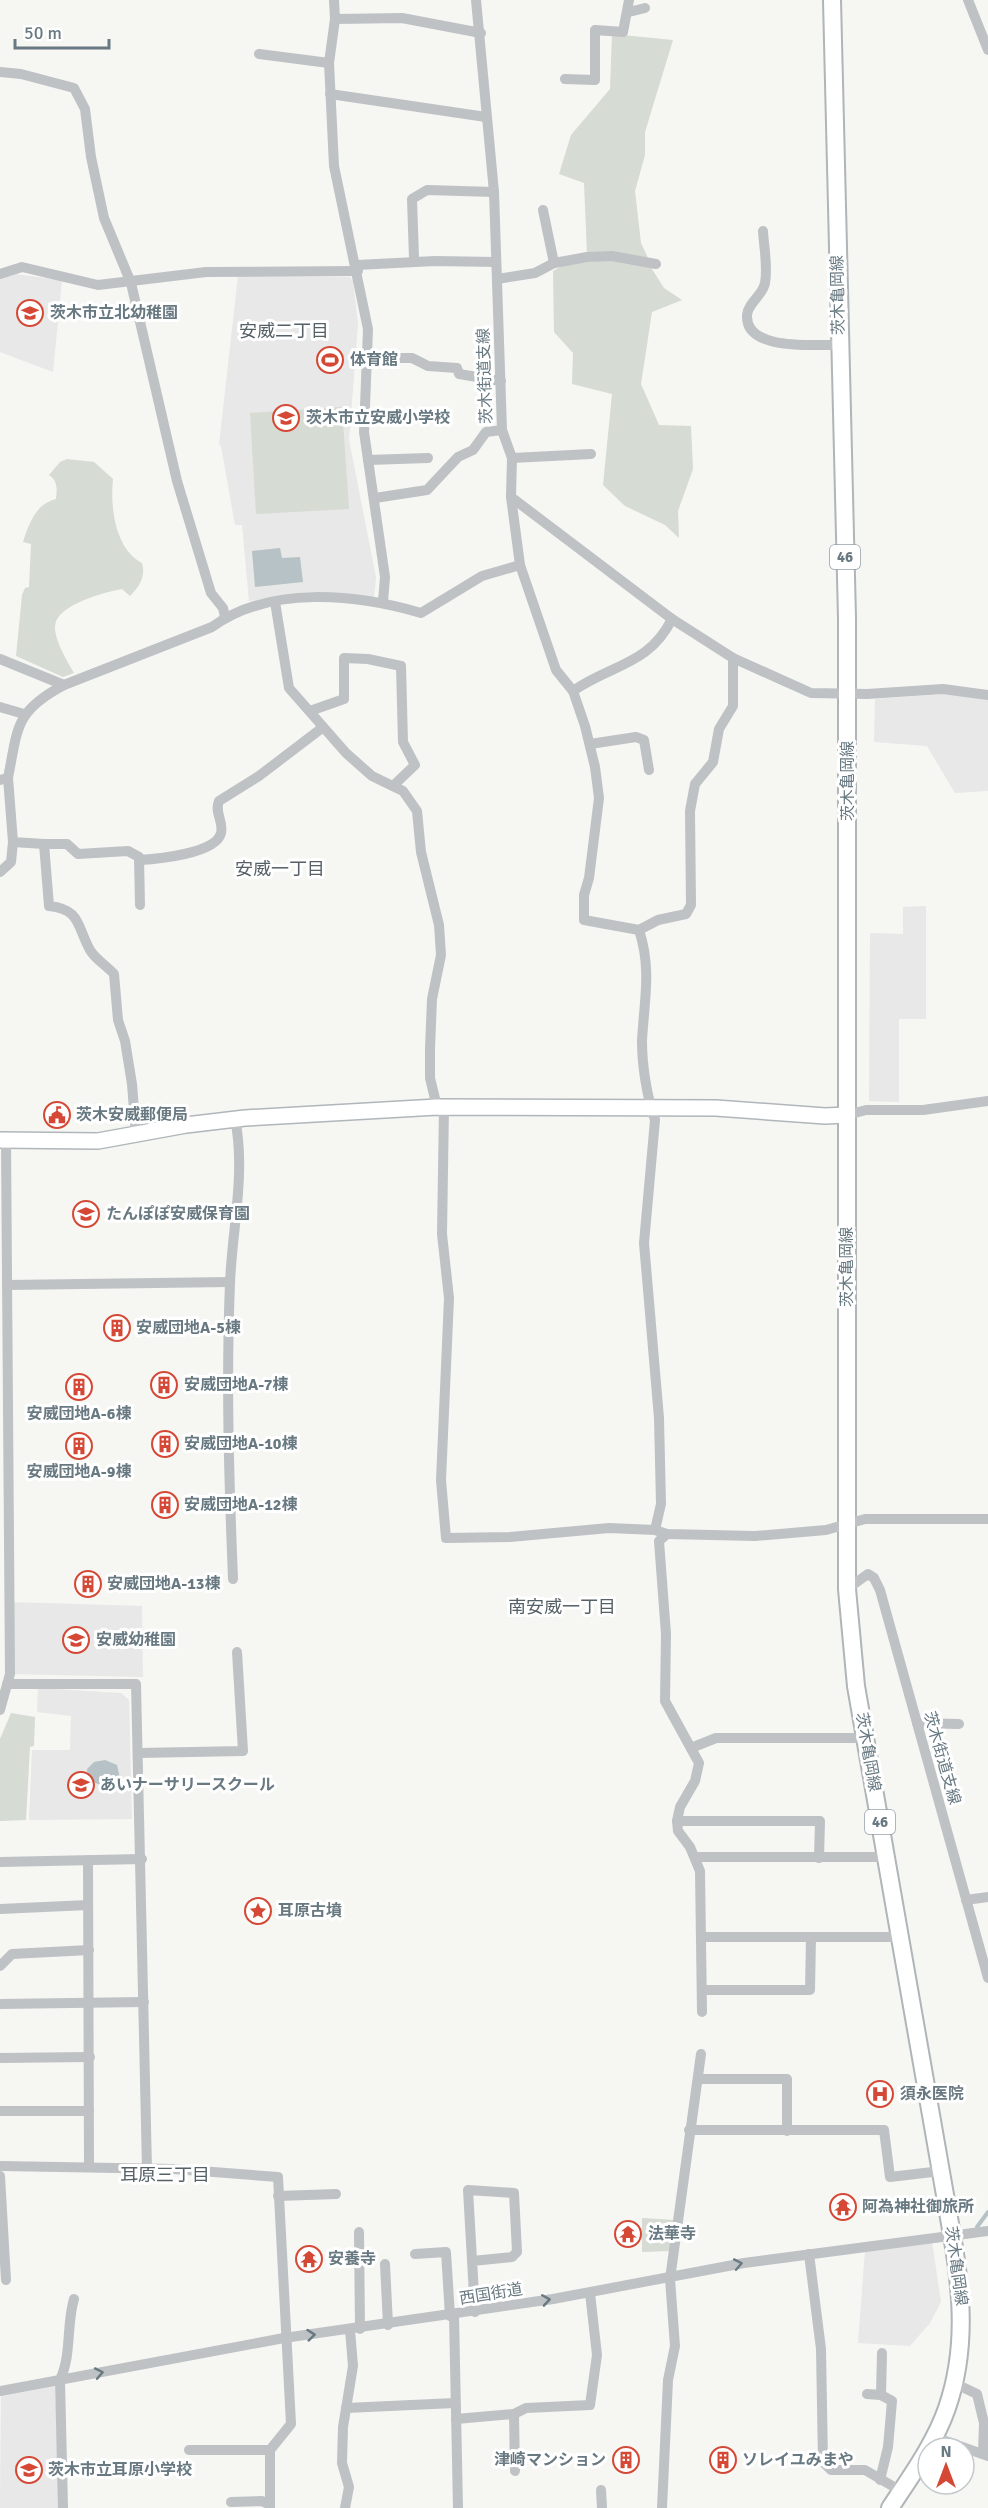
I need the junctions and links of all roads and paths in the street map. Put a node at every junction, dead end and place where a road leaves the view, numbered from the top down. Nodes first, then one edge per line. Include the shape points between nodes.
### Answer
1 (334, 0) edge
2 (476, 0) edge
3 (630, 0) edge
4 (832, 0) edge
5 (968, 0) edge
6 (645, 8) dead end
7 (629, 12) junction
8 (335, 19) junction
9 (481, 33) junction
10 (988, 50) edge
11 (259, 54) dead end
12 (329, 63) junction
13 (0, 72) edge
14 (565, 79) dead end
15 (330, 94) junction
16 (486, 117) junction
17 (494, 192) junction
18 (543, 210) dead end
19 (763, 231) dead end
20 (414, 258) dead end
21 (496, 262) junction
22 (554, 263) junction
23 (656, 264) dead end
24 (357, 268) junction
25 (0, 274) edge
26 (497, 279) junction
27 (131, 283) junction
28 (839, 345) junction
29 (367, 358) junction
30 (501, 381) junction
31 (502, 430) junction
32 (591, 454) dead end
33 (428, 458) dead end
34 (512, 458) junction
35 (369, 460) junction
36 (375, 498) junction
37 (511, 498) junction
38 (520, 565) junction
39 (275, 602) junction
40 (383, 602) junction
41 (225, 617) junction
42 (672, 619) junction
43 (733, 658) junction
44 (0, 659) edge
45 (64, 685) junction
46 (573, 691) junction
47 (848, 694) junction
48 (988, 695) edge
49 (0, 707) edge
50 (310, 711) junction
51 (24, 714) junction
52 (322, 728) junction
53 (590, 744) junction
54 (648, 770) dead end
55 (4, 779) edge
56 (394, 785) junction
57 (13, 842) junction
58 (44, 844) junction
59 (139, 860) junction
60 (0, 872) edge
61 (140, 905) dead end
62 (639, 930) junction
63 (988, 1101) edge
64 (440, 1107) junction
65 (651, 1107) junction
66 (847, 1115) junction
67 (235, 1119) junction
68 (136, 1135) junction
69 (3, 1140) edge
70 (230, 1282) junction
71 (7, 1285) junction
72 (988, 1519) edge
73 (846, 1525) junction
74 (655, 1530) junction
75 (667, 1534) junction
76 (233, 1579) dead end
77 (847, 1588) junction
78 (237, 1652) dead end
79 (7, 1684) junction
80 (0, 1710) edge
81 (917, 1723) junction
82 (958, 1724) dead end
83 (865, 1738) junction
84 (691, 1748) junction
85 (139, 1753) junction
86 (677, 1821) junction
87 (696, 1857) junction
88 (886, 1857) junction
89 (819, 1858) junction
90 (142, 1859) junction
91 (88, 1860) junction
92 (0, 1862) edge
93 (988, 1898) edge
94 (966, 1900) junction
95 (88, 1905) junction
96 (0, 1909) edge
97 (702, 1937) junction
98 (811, 1937) junction
99 (901, 1937) junction
100 (983, 1942) edge
101 (89, 1950) junction
102 (0, 1966) edge
103 (988, 1978) edge
104 (702, 1990) junction
105 (144, 2002) junction
106 (90, 2003) junction
107 (0, 2004) edge
108 (702, 2012) dead end
109 (700, 2054) dead end
110 (0, 2058) edge
111 (90, 2058) junction
112 (699, 2079) junction
113 (0, 2111) edge
114 (89, 2111) junction
115 (689, 2130) junction
116 (787, 2131) junction
117 (0, 2166) edge
118 (89, 2166) junction
119 (147, 2169) junction
120 (941, 2171) junction
121 (0, 2176) edge
122 (336, 2194) dead end
123 (278, 2196) junction
124 (988, 2231) edge
125 (359, 2232) dead end
126 (952, 2235) junction
127 (415, 2254) dead end
128 (809, 2254) junction
129 (472, 2261) junction
130 (385, 2264) dead end
131 (670, 2278) junction
132 (6, 2280) dead end
133 (590, 2293) junction
134 (74, 2299) dead end
135 (475, 2312) junction
136 (452, 2315) junction
137 (388, 2325) junction
138 (355, 2330) junction
139 (284, 2338) junction
140 (882, 2353) dead end
141 (60, 2380) junction
142 (954, 2383) junction
143 (0, 2391) edge
144 (867, 2394) dead end
145 (881, 2395) junction
146 (455, 2403) junction
147 (346, 2408) junction
148 (514, 2414) junction
149 (456, 2419) junction
150 (934, 2436) edge
151 (189, 2450) dead end
152 (270, 2450) junction
153 (986, 2455) edge
154 (916, 2466) edge
155 (515, 2471) dead end
156 (880, 2480) junction
157 (601, 2490) dead end
158 (901, 2491) junction
159 (231, 2502) dead end
160 (270, 2506) edge
161 (63, 2508) edge
162 (345, 2508) edge
163 (458, 2508) edge
164 (602, 2508) edge
165 (662, 2508) edge
166 (890, 2508) edge

1 - 8 street
2 - 9 street, 茨木街道支線
3 - 7 street
4 - 28 main road, 茨木亀岡線 / 46
5 - 10 street
6 - 7 street
7 - 14 street via 623,32 595,30 595,80
8 - 9 street via 402,18
8 - 12 street
9 - 16 street, 茨木街道支線
11 - 12 street
12 - 15 street
13 - 27 street via 78,92 85,109 104,218
15 - 16 street
15 - 24 street via 334,166
16 - 17 street, 茨木街道支線
17 - 20 street via 428,190 412,199
17 - 21 street, 茨木街道支線
18 - 22 street
19 - 28 street via 764,286 747,311 747,320 759,338 771,342
21 - 24 street via 435,261
21 - 26 street, 茨木街道支線
22 - 23 street via 612,256
22 - 26 street via 535,273
24 - 27 street via 206,272
24 - 29 street via 368,329
25 - 27 street via 22,267 88,285
26 - 30 street, 茨木街道支線
27 - 41 street via 177,481 211,592
28 - 47 main road, 茨木亀岡線 / 46
29 - 30 street via 412,358 428,366 457,368 459,374
29 - 35 street via 364,432
30 - 31 street, 茨木街道支線
31 - 34 street, 茨木街道支線
31 - 36 street via 486,432 473,450 459,457 428,490
32 - 34 street
33 - 35 street
34 - 37 street, 茨木街道支線
35 - 36 street
36 - 40 street via 385,577
37 - 38 street, 茨木街道支線
37 - 42 street
38 - 40 street via 482,576 421,613
38 - 46 street, 茨木街道支線 via 556,669
39 - 40 street via 306,598
39 - 41 street
39 - 50 street via 290,688
41 - 45 street via 212,627
42 - 43 street
42 - 46 street via 653,648
43 - 47 street via 811,693
43 - 62 street via 734,706 719,729 713,762 695,784 690,811 691,905 686,914 658,920
44 - 45 street
45 - 51 street via 42,696
46 - 53 street, 茨木街道支線
47 - 48 street via 943,689
47 - 66 main road, 茨木亀岡線 / 46
49 - 51 street
50 - 52 street
50 - 56 street via 344,699 344,658 401,666 403,742 415,765
51 - 55 street
52 - 56 street via 372,776
52 - 59 street via 219,801 219,838 175,857
53 - 54 street via 636,737 644,740
53 - 62 street, 茨木街道支線 via 599,798 584,895 584,920
55 - 57 street
56 - 64 street via 417,811 420,852 439,925 441,955 432,999 430,1078
57 - 58 street
57 - 60 street via 11,862
58 - 59 street via 67,844 78,854 128,851
58 - 68 street via 50,906 71,912 91,952 114,974
59 - 61 street
62 - 65 street via 647,953 642,1044
63 - 66 street via 924,1110 866,1110
64 - 65 street
64 - 67 street
64 - 74 street via 442,1234 449,1298 441,1480 446,1538 609,1528
65 - 66 street
65 - 74 street via 655,1120 644,1243 659,1418 661,1504
66 - 73 main road, 茨木亀岡線 / 46
67 - 68 street
67 - 70 street via 238,1167
68 - 69 street via 98,1141
69 - 71 street
70 - 71 street
70 - 76 street via 228,1438
71 - 79 street
72 - 73 street via 865,1519
73 - 75 street via 755,1536
73 - 77 main road, 茨木亀岡線 / 46
74 - 75 street
75 - 84 street via 659,1541 666,1634 665,1701
77 - 81 street, 茨木街道支線 via 868,1574 877,1583
77 - 83 main road, 茨木亀岡線 / 46
78 - 85 street via 243,1751
79 - 80 street
79 - 85 street via 136,1684
81 - 82 street
81 - 94 street, 茨木街道支線
83 - 84 street via 716,1738
83 - 88 main road, 茨木亀岡線 / 46
84 - 86 street via 697,1756 698,1770
85 - 90 street
86 - 87 street via 678,1831
86 - 89 street via 820,1821
87 - 89 street
87 - 97 street via 702,1886
88 - 89 street
88 - 99 main road, 茨木亀岡線 / 46
90 - 91 street
90 - 105 street
91 - 92 street
91 - 95 street
93 - 94 street
94 - 100 street, 茨木街道支線
95 - 96 street
95 - 101 street
97 - 98 street
97 - 104 street
98 - 99 street
98 - 104 street via 810,1990
99 - 120 main road, 茨木亀岡線 / 46
100 - 103 street, 茨木街道支線
101 - 102 street via 12,1954
101 - 106 street
104 - 108 street
105 - 106 street
105 - 119 street
106 - 107 street
106 - 111 street
109 - 112 street
110 - 111 street
111 - 114 street
112 - 115 street
112 - 116 street via 787,2079
113 - 114 street
114 - 118 street
115 - 116 street
115 - 131 street
116 - 120 street via 884,2130 890,2177
117 - 118 street
118 - 119 street
119 - 123 street via 278,2177
120 - 126 main road, 茨木亀岡線 / 46
121 - 132 street
122 - 123 street
123 - 139 street
124 - 126 street, 西国街道
125 - 138 street
126 - 128 street, 西国街道
126 - 142 main road, 茨木亀岡線 / 46 via 963,2314
127 - 136 street via 446,2252
131 -> 128 street, 西国街道
128 - 156 street via 821,2349 823,2462 831,2470 865,2470
129 - 129 street via 468,2190 514,2193 517,2252 512,2258
129 - 135 street
130 - 137 street
131 - 133 street, 西国街道
131 - 165 street via 675,2346 668,2380
135 -> 133 street, 西国街道
133 - 148 street via 597,2355 590,2405 526,2408
134 - 141 street via 68,2320 68,2364
135 - 136 street, 西国街道
136 - 137 street, 西国街道
136 - 146 street
137 - 138 street, 西国街道
139 -> 138 street, 西国街道
138 - 147 street
141 -> 139 street, 西国街道
139 - 152 street via 291,2424
140 - 145 street
141 - 143 street, 西国街道
141 - 161 street
142 - 150 main road, 茨木亀岡線 / 46
142 - 153 street via 977,2394
144 - 145 street
145 - 156 street via 892,2401 892,2411
146 - 147 street
146 - 149 street
147 - 162 street via 342,2463 349,2487
148 - 149 street
148 - 155 street
149 - 163 street
151 - 152 street
152 - 160 street
154 - 158 main road, 茨木亀岡線 / 46
156 - 158 street
157 - 164 street
158 - 166 main road, 茨木亀岡線 / 46
159 - 160 street via 261,2501

